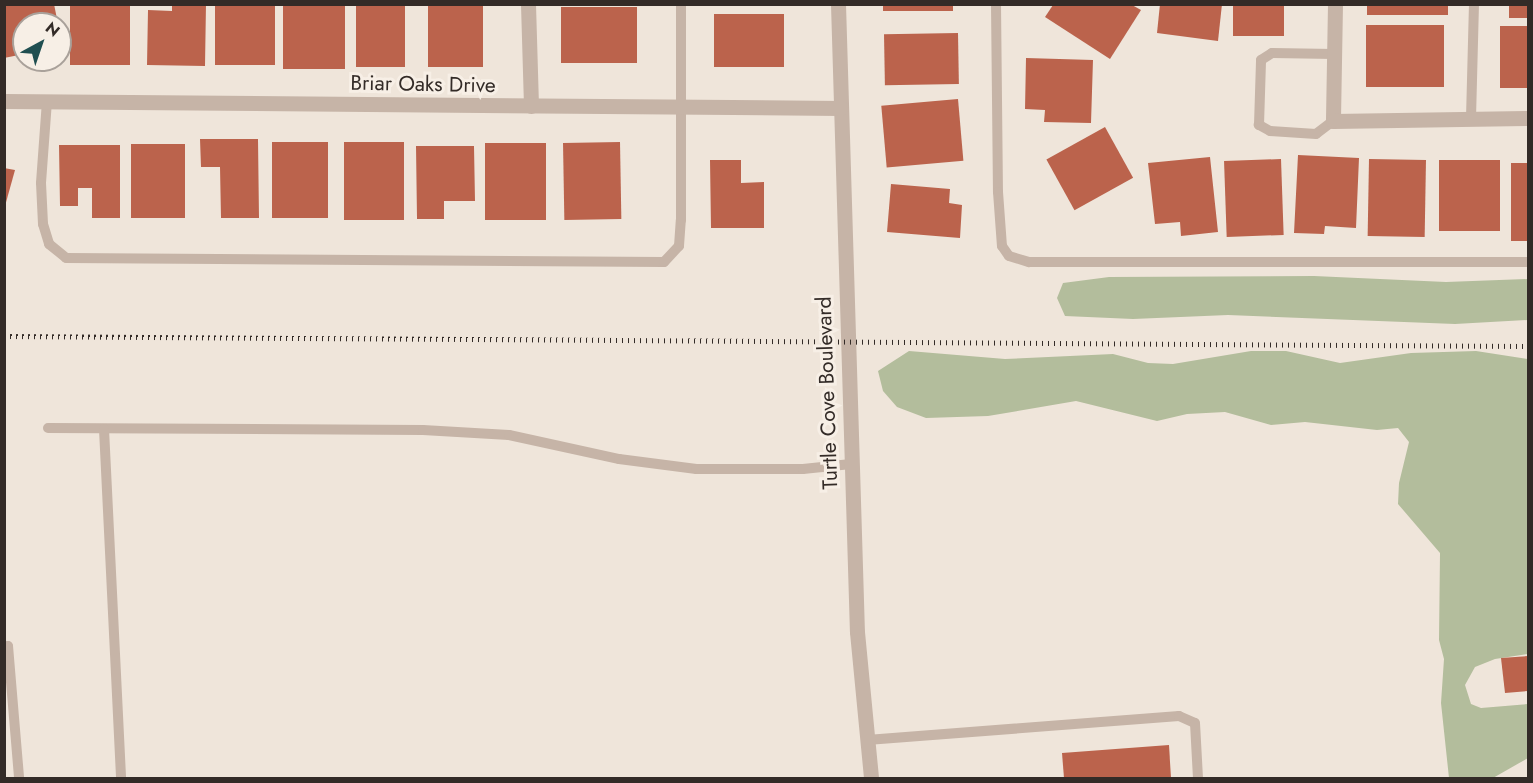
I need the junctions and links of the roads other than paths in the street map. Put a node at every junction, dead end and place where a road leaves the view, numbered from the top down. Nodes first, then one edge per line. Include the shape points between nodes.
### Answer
1 (528, 4) edge
2 (681, 4) edge
3 (838, 4) edge
4 (996, 4) edge
5 (1335, 4) edge
6 (1474, 4) edge
7 (1334, 54) junction
8 (4, 101) edge
9 (47, 101) junction
10 (531, 106) junction
11 (679, 107) junction
12 (840, 108) junction
13 (1471, 118) junction
14 (1528, 118) edge
15 (1333, 121) junction
16 (1528, 262) edge
17 (48, 428) dead end
18 (104, 429) junction
19 (851, 464) junction
20 (4, 646) edge
21 (867, 740) junction
22 (19, 778) edge
23 (121, 778) edge
24 (871, 778) edge
25 (1198, 778) edge

1 - 10 street
2 - 11 lane
3 - 12 street, Turtle Cove Boulevard
4 - 16 lane via 998,192 1002,246 1009,256 1029,262
5 - 7 street
6 - 13 lane
7 - 15 street
7 - 15 lane via 1272,53 1261,60 1259,124 1270,131 1316,134
8 - 9 street, Briar Oaks Drive
9 - 10 street, Briar Oaks Drive
9 - 11 lane via 42,224 49,244 66,258 87,261 664,262 679,246
10 - 11 street, Briar Oaks Drive
11 - 12 street, Briar Oaks Drive
12 - 19 street, Turtle Cove Boulevard
13 - 14 street
13 - 15 street
17 - 18 lane
18 - 19 lane via 423,430 509,435 619,459 696,469 803,469
18 - 23 lane
19 - 21 street, Turtle Cove Boulevard via 857,632
20 - 22 lane via 8,646
21 - 24 street, Turtle Cove Boulevard
21 - 25 lane via 1179,716 1195,723

